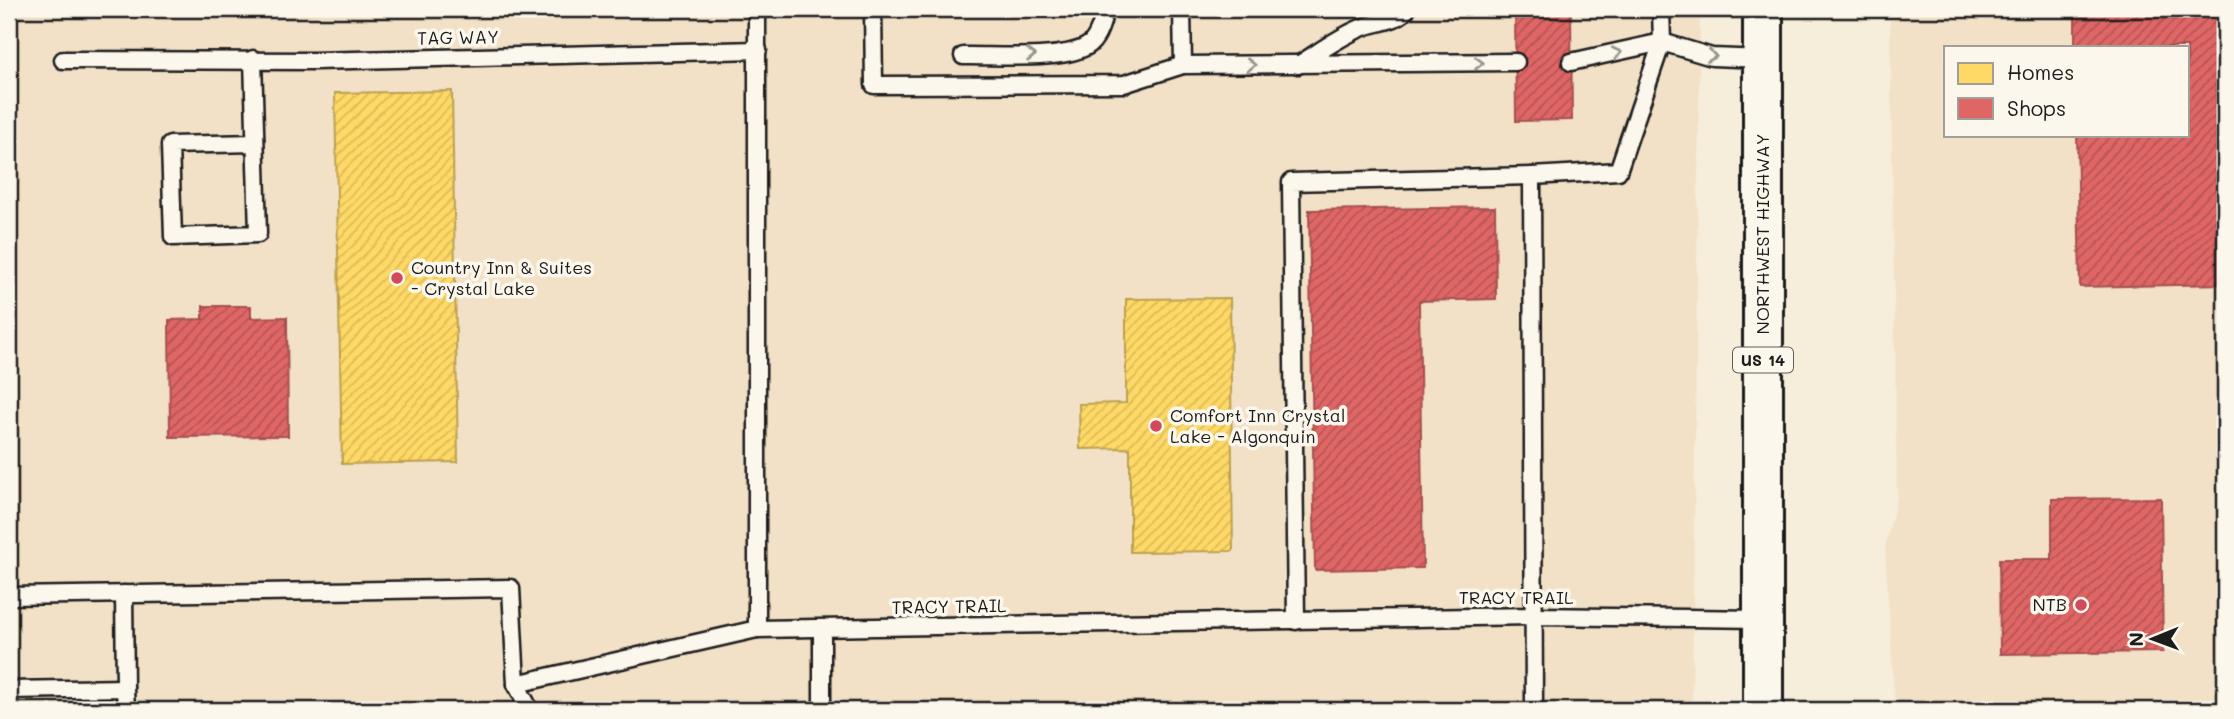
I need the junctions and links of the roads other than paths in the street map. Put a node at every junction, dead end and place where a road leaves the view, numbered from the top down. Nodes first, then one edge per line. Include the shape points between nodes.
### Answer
1 (757, 9) edge
2 (873, 9) edge
3 (1104, 9) edge
4 (1182, 9) edge
5 (1407, 9) edge
6 (1661, 9) edge
7 (1763, 9) edge
8 (1662, 42) junction
9 (758, 50) junction
10 (963, 56) dead end
11 (253, 59) junction
12 (1763, 59) junction
13 (63, 60) dead end
14 (1516, 62) dead end
15 (1571, 62) dead end
16 (1183, 65) junction
17 (1298, 65) junction
18 (255, 143) junction
19 (1532, 176) junction
20 (124, 594) junction
21 (9, 596) edge
22 (1535, 616) junction
23 (1762, 619) junction
24 (1296, 621) junction
25 (757, 629) junction
26 (822, 629) junction
27 (516, 684) junction
28 (125, 688) junction
29 (9, 690) edge
30 (126, 710) edge
31 (530, 710) edge
32 (822, 710) edge
33 (1534, 710) edge
34 (1763, 710) edge

1 - 9 lane
2 - 16 lane via 874,85 1124,84
10 -> 3 lane via 1072,52 1090,44 1104,19
4 - 16 lane
5 - 17 lane via 1401,16 1363,27
6 - 8 lane
7 - 12 main road, NORTHWEST HIGHWAY / US 14
8 -> 12 lane via 1712,57
15 -> 8 lane
8 - 19 lane via 1618,171
9 - 11 lane, TAG WAY
9 - 25 lane
11 - 13 lane, TAG WAY
11 - 18 lane
12 - 23 main road, NORTHWEST HIGHWAY / US 14
17 -> 14 lane
16 -> 17 lane
18 - 18 lane via 258,234 173,237 170,145
19 - 22 lane
19 - 24 lane via 1291,182
20 - 21 lane
20 - 27 lane via 511,588
20 - 28 lane
22 - 23 lane, TRACY TRAIL
22 - 24 lane, TRACY TRAIL
22 - 33 lane
23 - 34 main road, NORTHWEST HIGHWAY / US 14
24 - 26 lane, TRACY TRAIL
25 - 26 lane, TRACY TRAIL
25 - 27 lane, TRACY TRAIL
26 - 32 lane
27 - 31 lane
28 - 29 lane
28 - 30 lane

